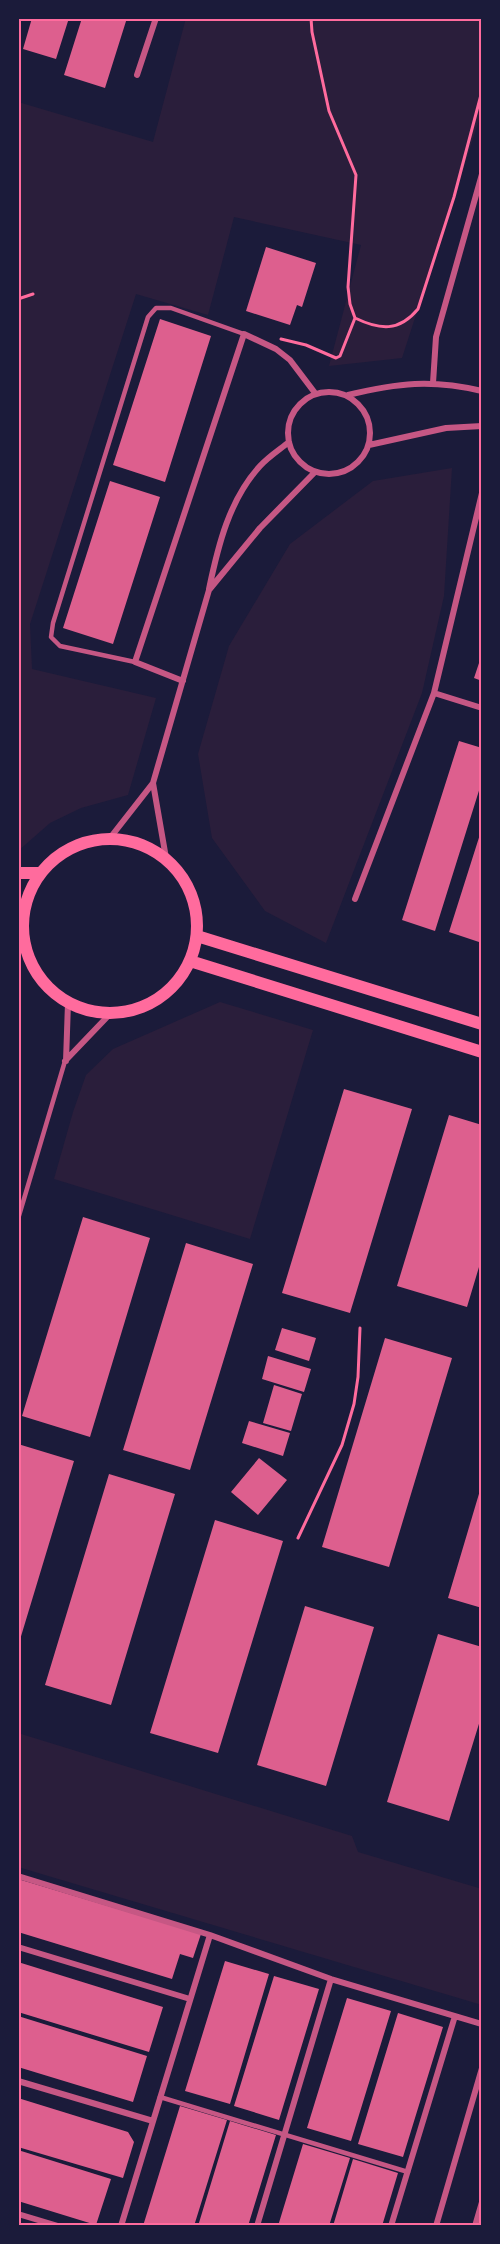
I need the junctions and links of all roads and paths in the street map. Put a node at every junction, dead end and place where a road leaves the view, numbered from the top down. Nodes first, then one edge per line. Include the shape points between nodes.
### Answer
1 (156, 18) edge
2 (311, 18) edge
3 (137, 75) dead end
4 (482, 90) edge
5 (482, 174) edge
6 (33, 294) dead end
7 (18, 299) edge
8 (355, 318) junction
9 (244, 334) junction
10 (260, 342) junction
11 (433, 383) junction
12 (482, 391) edge
13 (315, 393) junction
14 (348, 395) junction
15 (482, 426) edge
16 (289, 442) junction
17 (369, 445) junction
18 (315, 472) junction
19 (482, 493) edge
20 (209, 590) junction
21 (135, 662) junction
22 (183, 681) junction
23 (434, 693) junction
24 (482, 708) edge
25 (153, 783) junction
26 (110, 838) junction
27 (166, 858) junction
28 (18, 873) edge
29 (40, 873) junction
30 (355, 899) dead end
31 (20, 929) edge
32 (197, 936) junction
33 (190, 962) junction
34 (68, 1003) junction
35 (110, 1014) junction
36 (482, 1024) edge
37 (482, 1052) edge
38 (66, 1061) junction
39 (18, 1220) edge
40 (360, 1328) dead end
41 (298, 1538) dead end
42 (18, 1876) edge
43 (210, 1935) junction
44 (18, 1947) edge
45 (331, 1979) junction
46 (190, 1999) junction
47 (455, 2016) junction
48 (482, 2024) edge
49 (482, 2068) edge
50 (18, 2080) edge
51 (480, 2086) edge
52 (160, 2097) junction
53 (153, 2121) junction
54 (284, 2135) junction
55 (408, 2172) junction
56 (482, 2202) edge
57 (18, 2214) edge
58 (58, 2226) edge
59 (121, 2226) edge
60 (257, 2226) edge
61 (392, 2226) edge
62 (436, 2226) edge
63 (475, 2226) edge

1 - 3 street
2 - 8 path via 329,111 356,175 348,287
4 - 8 path via 454,197 418,309 410,319 394,327 373,327
5 - 11 street via 436,337
6 - 7 path
8 - 10 path via 336,358 286,339
9 - 10 street
9 - 21 street
9 - 21 lane via 171,308 156,308 148,317 51,637 60,646
10 - 13 street via 290,360
11 - 12 street
11 - 14 street via 402,384
13 - 14 street via 332,391
13 - 16 street via 293,413 288,427
14 - 17 street via 369,418
15 - 17 street via 446,428
16 - 18 street via 294,455
16 - 20 street via 261,464 240,494 226,522
17 - 18 street via 364,456 348,470 326,475
18 - 20 street via 260,528
19 - 23 street
20 - 22 street
21 - 22 street
22 - 25 street
23 - 24 street
23 - 30 street
25 - 26 street
25 - 27 street
26 - 27 main road via 150,847
26 - 29 main road via 84,842 60,854
27 - 32 main road via 179,870 195,901
28 - 29 main road
29 - 31 main road via 30,891
31 - 34 main road via 36,973
32 - 33 main road
32 - 36 main road
33 - 35 main road via 177,983 158,1000 135,1010
33 - 37 main road
34 - 35 main road via 88,1012
34 - 38 street
35 - 38 street
38 - 39 lane
40 - 41 path via 354,1404 342,1445
42 - 43 street
43 - 45 street
43 - 46 street
44 - 46 street
45 - 47 street
45 - 54 street
46 - 52 street
47 - 48 street
47 - 55 street
49 - 51 street
50 - 53 street
51 - 62 street
52 - 53 street
52 - 54 lane
53 - 59 street
54 - 55 lane
54 - 60 street
55 - 61 street
56 - 63 street
57 - 58 street

